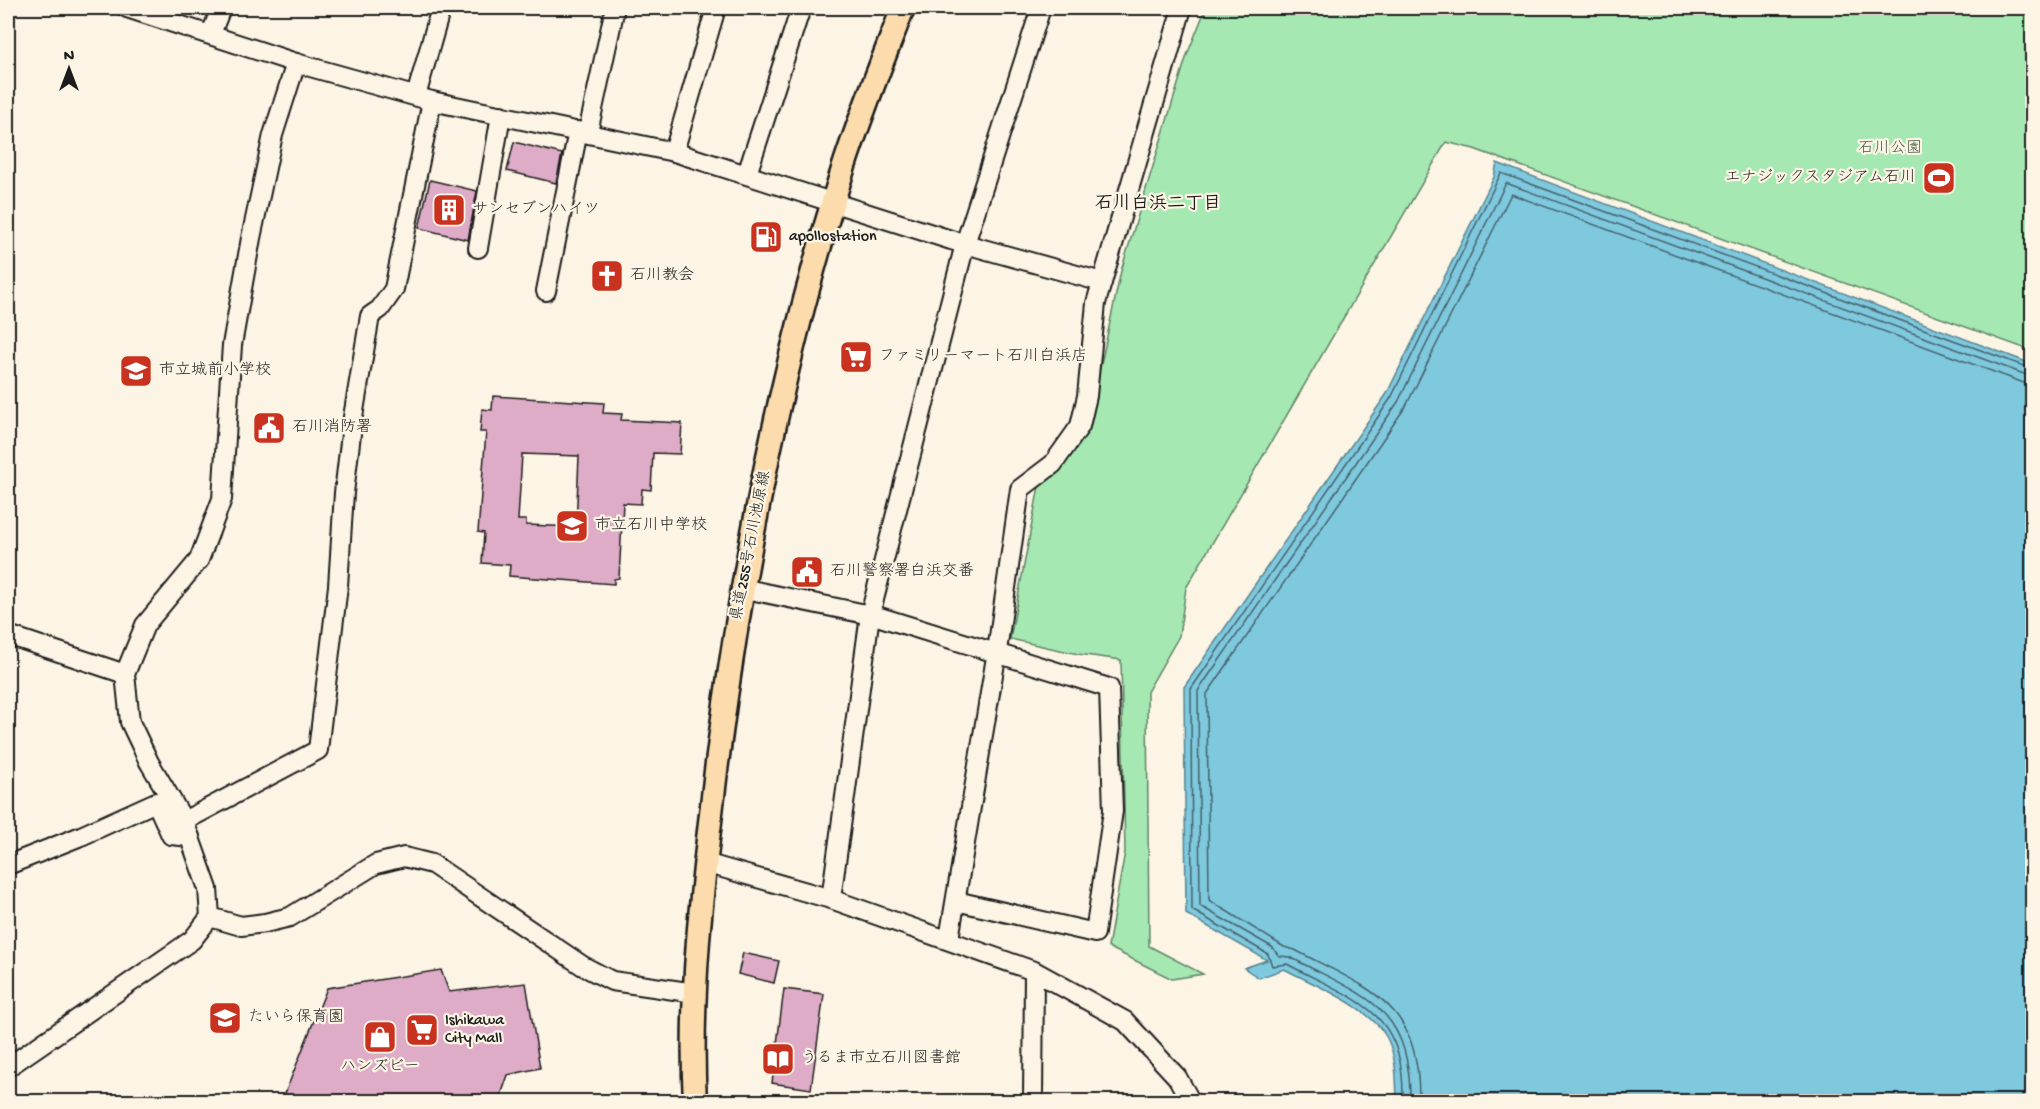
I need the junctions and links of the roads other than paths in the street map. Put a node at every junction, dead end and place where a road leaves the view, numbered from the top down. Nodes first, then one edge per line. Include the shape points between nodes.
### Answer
1 (127, 8) edge
2 (221, 8) edge
3 (441, 8) edge
4 (615, 8) edge
5 (717, 8) edge
6 (801, 8) edge
7 (903, 8) edge
8 (1041, 8) edge
9 (1182, 8) edge
10 (211, 34) junction
11 (296, 63) junction
12 (424, 98) junction
13 (501, 115) junction
14 (583, 131) junction
15 (674, 152) junction
16 (747, 174) junction
17 (833, 202) junction
18 (965, 244) junction
19 (478, 248) dead end
20 (1102, 282) junction
21 (546, 291) dead end
22 (741, 588) junction
23 (870, 615) junction
24 (8, 635) edge
25 (997, 651) junction
26 (125, 674) junction
27 (187, 829) junction
28 (705, 863) junction
29 (8, 864) edge
30 (831, 899) junction
31 (956, 902) junction
32 (210, 917) junction
33 (949, 939) junction
34 (1034, 971) junction
35 (695, 993) junction
36 (8, 1067) edge
37 (695, 1101) edge
38 (1034, 1101) edge
39 (1191, 1101) edge

1 - 10 street
2 - 10 street
3 - 12 street
4 - 14 street
5 - 15 street
6 - 16 street
7 - 17 main road, 県道255号石川池原線
8 - 18 street
9 - 20 street
10 - 11 street
11 - 12 street
11 - 26 street via 273,135 232,345 222,499 199,561 145,625
12 - 13 street
12 - 27 street via 394,289 370,316 353,417 318,750
13 - 14 street
13 - 19 street
14 - 15 street
14 - 21 street
15 - 16 street
16 - 17 street
17 - 18 street
17 - 22 main road, 県道255号石川池原線 via 792,353
18 - 20 street
18 - 23 street
20 - 25 street via 1080,426 1053,464 1020,489
22 - 23 street
22 - 28 main road, 県道255号石川池原線
23 - 25 street
23 - 30 street
24 - 26 street
25 - 31 street
25 - 31 street via 1109,688 1113,811 1095,933
26 - 27 street via 130,722
27 - 29 street via 171,835 156,802
27 - 32 street via 208,888
28 - 30 street
28 - 35 main road, 県道255号石川池原線
30 - 33 street
31 - 33 street
32 - 35 street via 242,926 290,916 376,864 404,857 432,864 583,966 612,981
32 - 36 street via 192,940
33 - 34 street
34 - 38 street
34 - 39 street via 1125,1021 1177,1077
35 - 37 main road, 県道255号石川池原線

